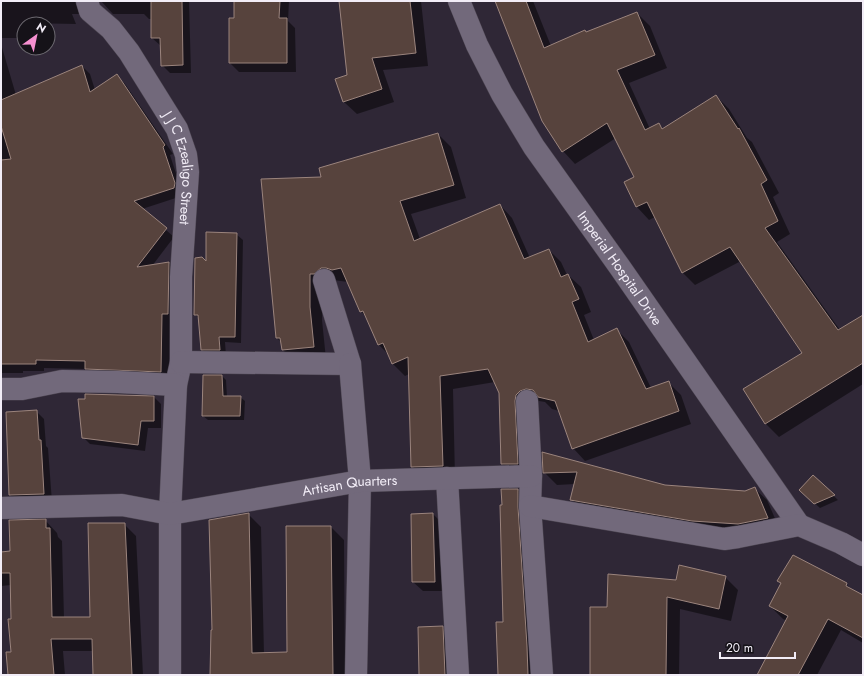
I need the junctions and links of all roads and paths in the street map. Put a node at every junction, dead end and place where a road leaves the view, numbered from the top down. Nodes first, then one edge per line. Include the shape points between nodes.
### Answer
1 (87, 1) edge
2 (459, 1) edge
3 (324, 280) dead end
4 (181, 362) junction
5 (350, 364) junction
6 (176, 385) junction
7 (1, 389) edge
8 (527, 401) dead end
9 (531, 476) junction
10 (447, 478) junction
11 (360, 481) junction
12 (530, 506) junction
13 (1, 508) edge
14 (170, 514) junction
15 (799, 525) junction
16 (863, 555) edge
17 (170, 675) edge
18 (356, 675) edge
19 (458, 675) edge
20 (542, 675) edge

1 - 4 street, J J C Ezealigo Street via 90,11 111,29 129,52 177,129 186,155 188,172 181,277
2 - 15 street, Imperial Hospital Drive via 477,45 502,94 534,147
3 - 5 street
4 - 5 street
4 - 6 street, J J C Ezealigo Street
5 - 11 street
6 - 7 street via 62,381 22,389
6 - 14 street
8 - 9 street
9 - 10 street, Artisan Quarters
9 - 12 street
10 - 11 street, Artisan Quarters
10 - 19 street
11 - 14 street, Artisan Quarters
11 - 18 street
12 - 15 street via 724,539
12 - 20 street
13 - 14 street, Artisan Quarters via 122,504
14 - 17 street
15 - 16 street

